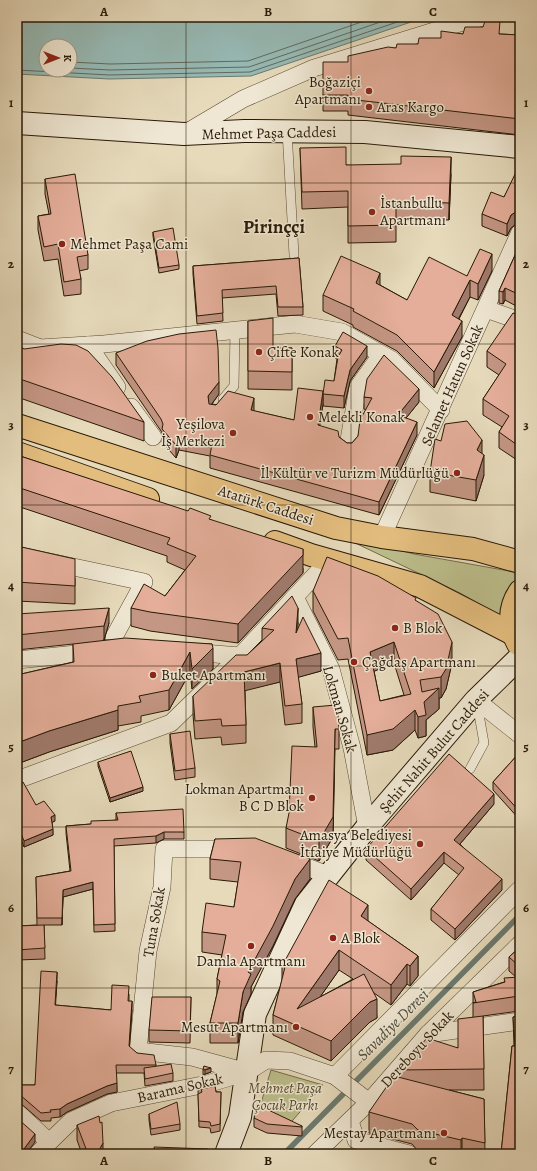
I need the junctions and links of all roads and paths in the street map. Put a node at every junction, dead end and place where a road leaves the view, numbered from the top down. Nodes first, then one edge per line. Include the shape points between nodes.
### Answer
1 (484, 17) edge
2 (17, 123) edge
3 (287, 131) junction
4 (184, 134) junction
5 (520, 147) edge
6 (520, 232) edge
7 (294, 255) dead end
8 (486, 309) junction
9 (520, 322) edge
10 (235, 330) junction
11 (17, 339) edge
12 (88, 345) junction
13 (382, 355) junction
14 (217, 406) edge
15 (441, 410) junction
16 (17, 424) edge
17 (153, 437) dead end
18 (348, 446) edge
19 (17, 453) edge
20 (170, 506) edge
21 (259, 537) edge
22 (382, 537) junction
23 (520, 545) edge
24 (490, 553) junction
25 (17, 555) edge
26 (329, 560) junction
27 (520, 562) edge
28 (520, 591) edge
29 (295, 597) junction
30 (516, 640) edge
31 (133, 649) edge
32 (114, 650) junction
33 (171, 651) edge
34 (240, 656) junction
35 (520, 657) edge
36 (17, 660) edge
37 (476, 700) junction
38 (520, 735) edge
39 (470, 769) dead end
40 (17, 780) edge
41 (367, 827) junction
42 (249, 848) edge
43 (271, 854) edge
44 (328, 875) junction
45 (520, 889) edge
46 (520, 944) edge
47 (520, 1021) edge
48 (428, 1034) junction
49 (247, 1072) junction
50 (335, 1076) junction
51 (366, 1099) junction
52 (17, 1112) edge
53 (350, 1121) junction
54 (49, 1142) junction
55 (358, 1147) edge
56 (37, 1154) edge
57 (226, 1154) edge
58 (315, 1154) edge
59 (409, 1154) edge

1 - 4 street via 460,22 314,68 243,99
2 - 4 street, Mehmet Paşa Caddesi
3 - 4 street, Mehmet Paşa Caddesi
3 - 5 street, Mehmet Paşa Caddesi via 365,132
3 - 7 lane
6 - 8 street, Selamet Hatun Sokak
8 - 9 street
8 - 15 street, Selamet Hatun Sokak
10 - 12 street
10 - 13 street via 295,324 342,332
10 - 14 lane via 234,386
11 - 12 street via 40,348
12 - 17 street
13 - 15 street via 392,360
13 - 18 street via 358,388
15 - 22 street, Selamet Hatun Sokak
16 - 22 main road, Atatürk Caddesi via 336,528
19 - 20 main road
21 - 26 main road
22 - 24 main road, Atatürk Caddesi
23 - 24 main road
24 - 27 main road, Atatürk Caddesi
25 - 32 street via 144,582 114,637
26 - 29 street
26 - 30 main road via 420,586
28 - 30 main road via 512,605 510,620
29 - 34 street
29 - 41 street, Lokman Sokak via 330,669 352,748
31 - 32 street
32 - 36 street
33 - 34 street
34 - 40 street via 171,723
35 - 37 street, Şehit Nahit Bulut Caddesi
37 - 38 street
37 - 39 lane via 484,743
37 - 41 street, Şehit Nahit Bulut Caddesi
41 - 44 street, Şehit Nahit Bulut Caddesi
42 - 49 street, Tuna Sokak via 164,849 162,887 148,951 138,1050 192,1057
43 - 44 street
44 - 49 street, Şehit Nahit Bulut Caddesi via 306,904 255,1014
45 - 50 street
46 - 48 street, Dereboyu Sokak
47 - 48 street
48 - 51 street, Dereboyu Sokak
49 - 50 street, Barama Sokak via 266,1060 290,1061
49 - 54 street, Barama Sokak via 207,1084 112,1103 71,1121
49 - 57 street, Şehit Nahit Bulut Caddesi via 240,1117
50 - 51 street, Barama Sokak
51 - 53 street, Dereboyu Sokak
52 - 54 street
53 - 55 street
53 - 58 street, Dereboyu Sokak
54 - 56 street, Barama Sokak
55 - 59 street

